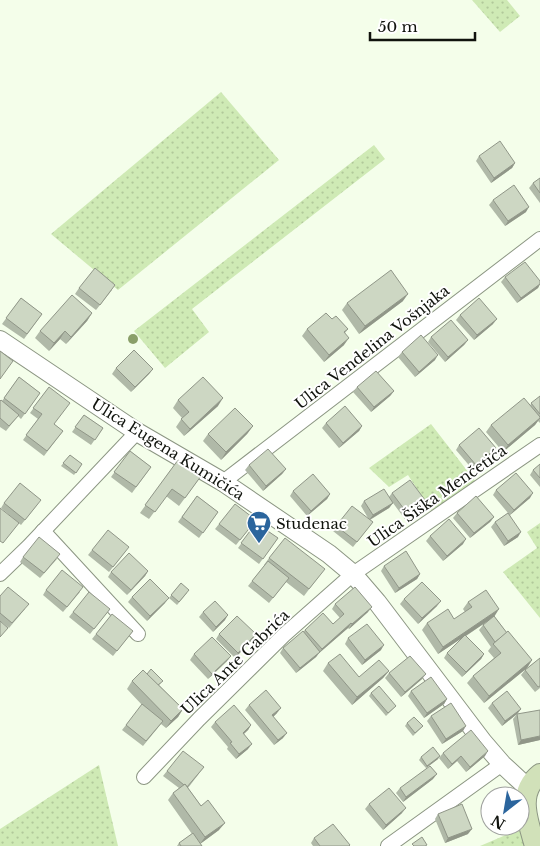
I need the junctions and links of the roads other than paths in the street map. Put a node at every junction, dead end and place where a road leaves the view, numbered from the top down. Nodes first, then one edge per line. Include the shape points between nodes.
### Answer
1 (540, 239) edge
2 (0, 340) edge
3 (137, 432) junction
4 (540, 445) edge
5 (223, 482) junction
6 (43, 531) junction
7 (0, 574) edge
8 (353, 574) junction
9 (138, 634) dead end
10 (502, 764) junction
11 (144, 777) dead end
12 (534, 781) edge
13 (388, 846) edge
14 (535, 846) edge

1 - 5 street, Ulica Vendelina Vošnjaka
2 - 3 street, Ulica Eugena Kumičića
3 - 5 street, Ulica Eugena Kumičića
3 - 6 street
4 - 8 street, Ulica Šiška Menčetića
5 - 8 street, Ulica Eugena Kumičića via 330,554
6 - 7 street
6 - 9 street
8 - 10 street, Ulica Eugena Kumičića
8 - 11 street, Ulica Ante Gabrića via 277,642
10 - 12 street, Ulica Eugena Kumičića
10 - 13 street
12 - 14 main road via 524,801

